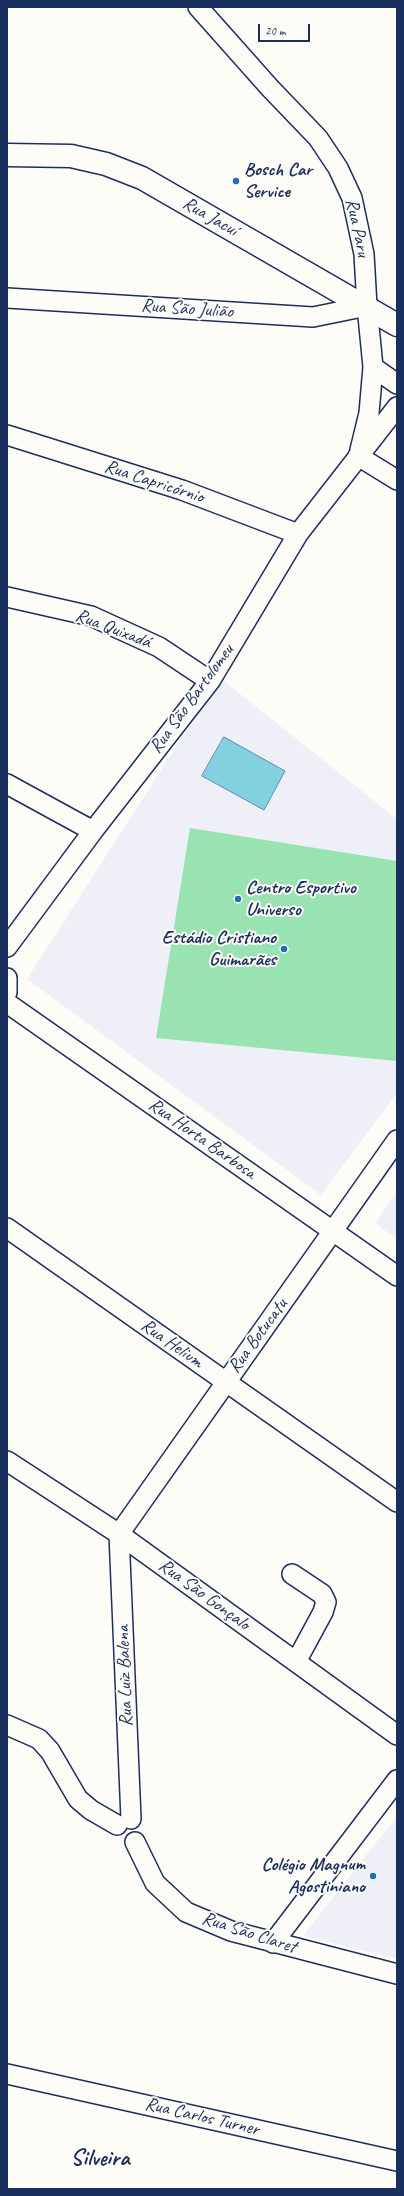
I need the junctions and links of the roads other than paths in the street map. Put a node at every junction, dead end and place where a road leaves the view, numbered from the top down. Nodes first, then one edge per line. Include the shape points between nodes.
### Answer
1 (198, 7) edge
2 (7, 155) edge
3 (7, 298) edge
4 (367, 306) junction
5 (397, 324) edge
6 (373, 367) junction
7 (397, 384) edge
8 (397, 407) edge
9 (7, 435) edge
10 (358, 456) junction
11 (397, 480) edge
12 (298, 534) junction
13 (7, 597) edge
14 (210, 681) junction
15 (7, 784) edge
16 (93, 831) junction
17 (7, 947) edge
18 (7, 978) edge
19 (7, 992) edge
20 (7, 1003) edge
21 (397, 1140) edge
22 (7, 1228) edge
23 (334, 1231) junction
24 (397, 1276) edge
25 (225, 1382) junction
26 (7, 1461) edge
27 (397, 1502) edge
28 (119, 1534) junction
29 (292, 1574) dead end
30 (296, 1662) junction
31 (7, 1725) edge
32 (397, 1735) edge
33 (397, 1780) edge
34 (124, 1822) junction
35 (135, 1842) joint
36 (273, 1943) junction
37 (397, 1974) edge
38 (7, 2074) edge
39 (397, 2161) edge

1 - 4 street, Rua Paru via 318,138 338,168 352,198 359,222
2 - 4 main road, Rua Jacuí via 71,156 106,164 142,178
3 - 4 street, Rua São Julião via 313,317
4 - 5 main road, Rua Jacuí
4 - 6 street, Rua Paru
6 - 7 street
6 - 10 street, Rua Paru via 369,413
8 - 10 street, Rua São Bartolomeu
9 - 12 street, Rua Capricórnio via 182,490
10 - 11 street
10 - 12 street, Rua São Bartolomeu
12 - 14 street, Rua São Bartolomeu
13 - 14 street, Rua Quixadá via 91,616 159,647
14 - 16 street, Rua São Bartolomeu
15 - 16 street
16 - 17 street, Rua São Bartolomeu
18 - 19 street
20 - 23 street, Rua Horta Barbosa
21 - 23 street, Rua Botucatu
22 - 25 street, Rua Helium
23 - 24 street, Rua Horta Barbosa
23 - 25 street, Rua Botucatu
25 - 27 street, Rua Helium
25 - 28 street, Rua Botucatu
26 - 28 street, Rua São Gonçalo
28 - 30 street, Rua São Gonçalo
28 - 34 street, Rua Luiz Balena
29 - 30 street via 322,1594 326,1602
30 - 32 street, Rua São Gonçalo
31 - 34 street via 39,1739 50,1751 78,1799 91,1810
33 - 36 street
34 - 35 street, Rua Luiz Balena via 115,1833 118,1840 124,1844
35 - 36 street, Rua São Claret via 155,1884 186,1912 231,1931
36 - 37 street, Rua São Claret
38 - 39 street, Rua Carlos Turner

